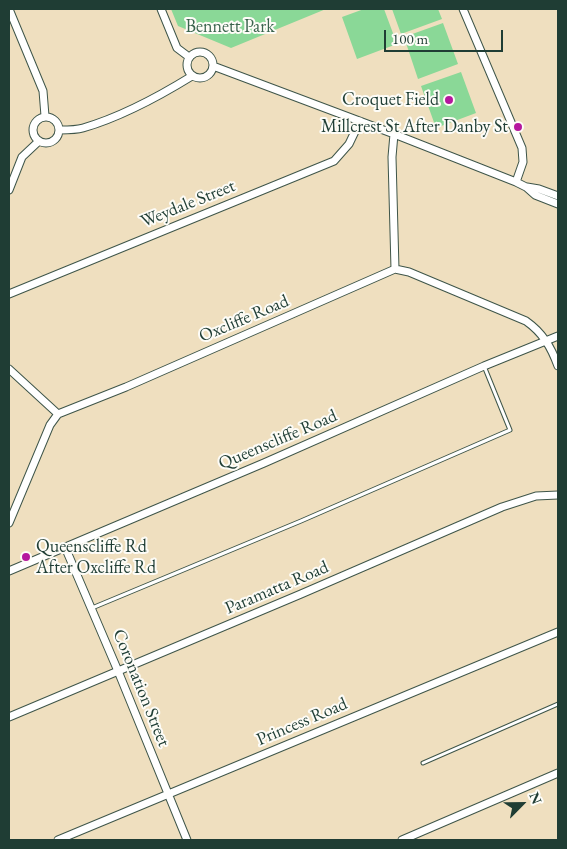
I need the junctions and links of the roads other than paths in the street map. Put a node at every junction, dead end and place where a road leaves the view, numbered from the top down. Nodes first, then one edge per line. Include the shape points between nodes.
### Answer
1 (161, 9) edge
2 (462, 9) edge
3 (9, 10) edge
4 (189, 57) junction
5 (213, 66) junction
6 (192, 76) junction
7 (45, 116) junction
8 (360, 121) junction
9 (60, 130) junction
10 (394, 134) junction
11 (39, 141) junction
12 (516, 182) junction
13 (526, 187) junction
14 (9, 190) edge
15 (558, 196) edge
16 (558, 204) edge
17 (395, 269) junction
18 (9, 294) edge
19 (558, 336) edge
20 (546, 341) junction
21 (484, 366) junction
22 (558, 366) edge
23 (9, 369) edge
24 (58, 414) junction
25 (558, 495) edge
26 (9, 523) edge
27 (65, 547) junction
28 (9, 570) edge
29 (92, 608) junction
30 (558, 632) edge
31 (118, 671) junction
32 (558, 704) edge
33 (9, 716) edge
34 (423, 763) dead end
35 (558, 774) edge
36 (169, 794) junction
37 (58, 840) edge
38 (187, 840) edge
39 (402, 840) edge

1 - 4 street via 177,48
2 - 12 street via 522,148 523,162
3 - 7 street via 42,91
4 - 5 street via 198,52 208,54
4 - 6 street via 186,68
5 - 6 street via 211,74 202,79
5 - 8 street
6 - 9 street via 126,112 82,129
7 - 9 street via 57,121
7 - 11 street via 34,123 34,135
8 - 10 street
8 - 18 street, Weydale Street via 349,144 334,161
9 - 11 street via 51,142
10 - 12 street
10 - 17 street
11 - 14 street via 22,157
12 - 13 street
13 - 15 street
13 - 16 street via 535,195
17 - 20 street via 526,321
17 - 24 street, Oxcliffe Road
19 - 20 street, Queenscliffe Road
20 - 21 street, Queenscliffe Road
20 - 22 street
21 - 27 street, Queenscliffe Road
21 - 29 lane via 510,430
23 - 24 street
24 - 26 street via 50,424
25 - 31 street, Paramatta Road via 536,496 502,507
27 - 28 street, Queenscliffe Road
27 - 29 street, Coronation Street
29 - 31 street, Coronation Street
30 - 36 street, Princess Road
31 - 33 street, Paramatta Road
31 - 36 street, Coronation Street
32 - 34 lane
35 - 39 street
36 - 37 street, Princess Road
36 - 38 street, Coronation Street

